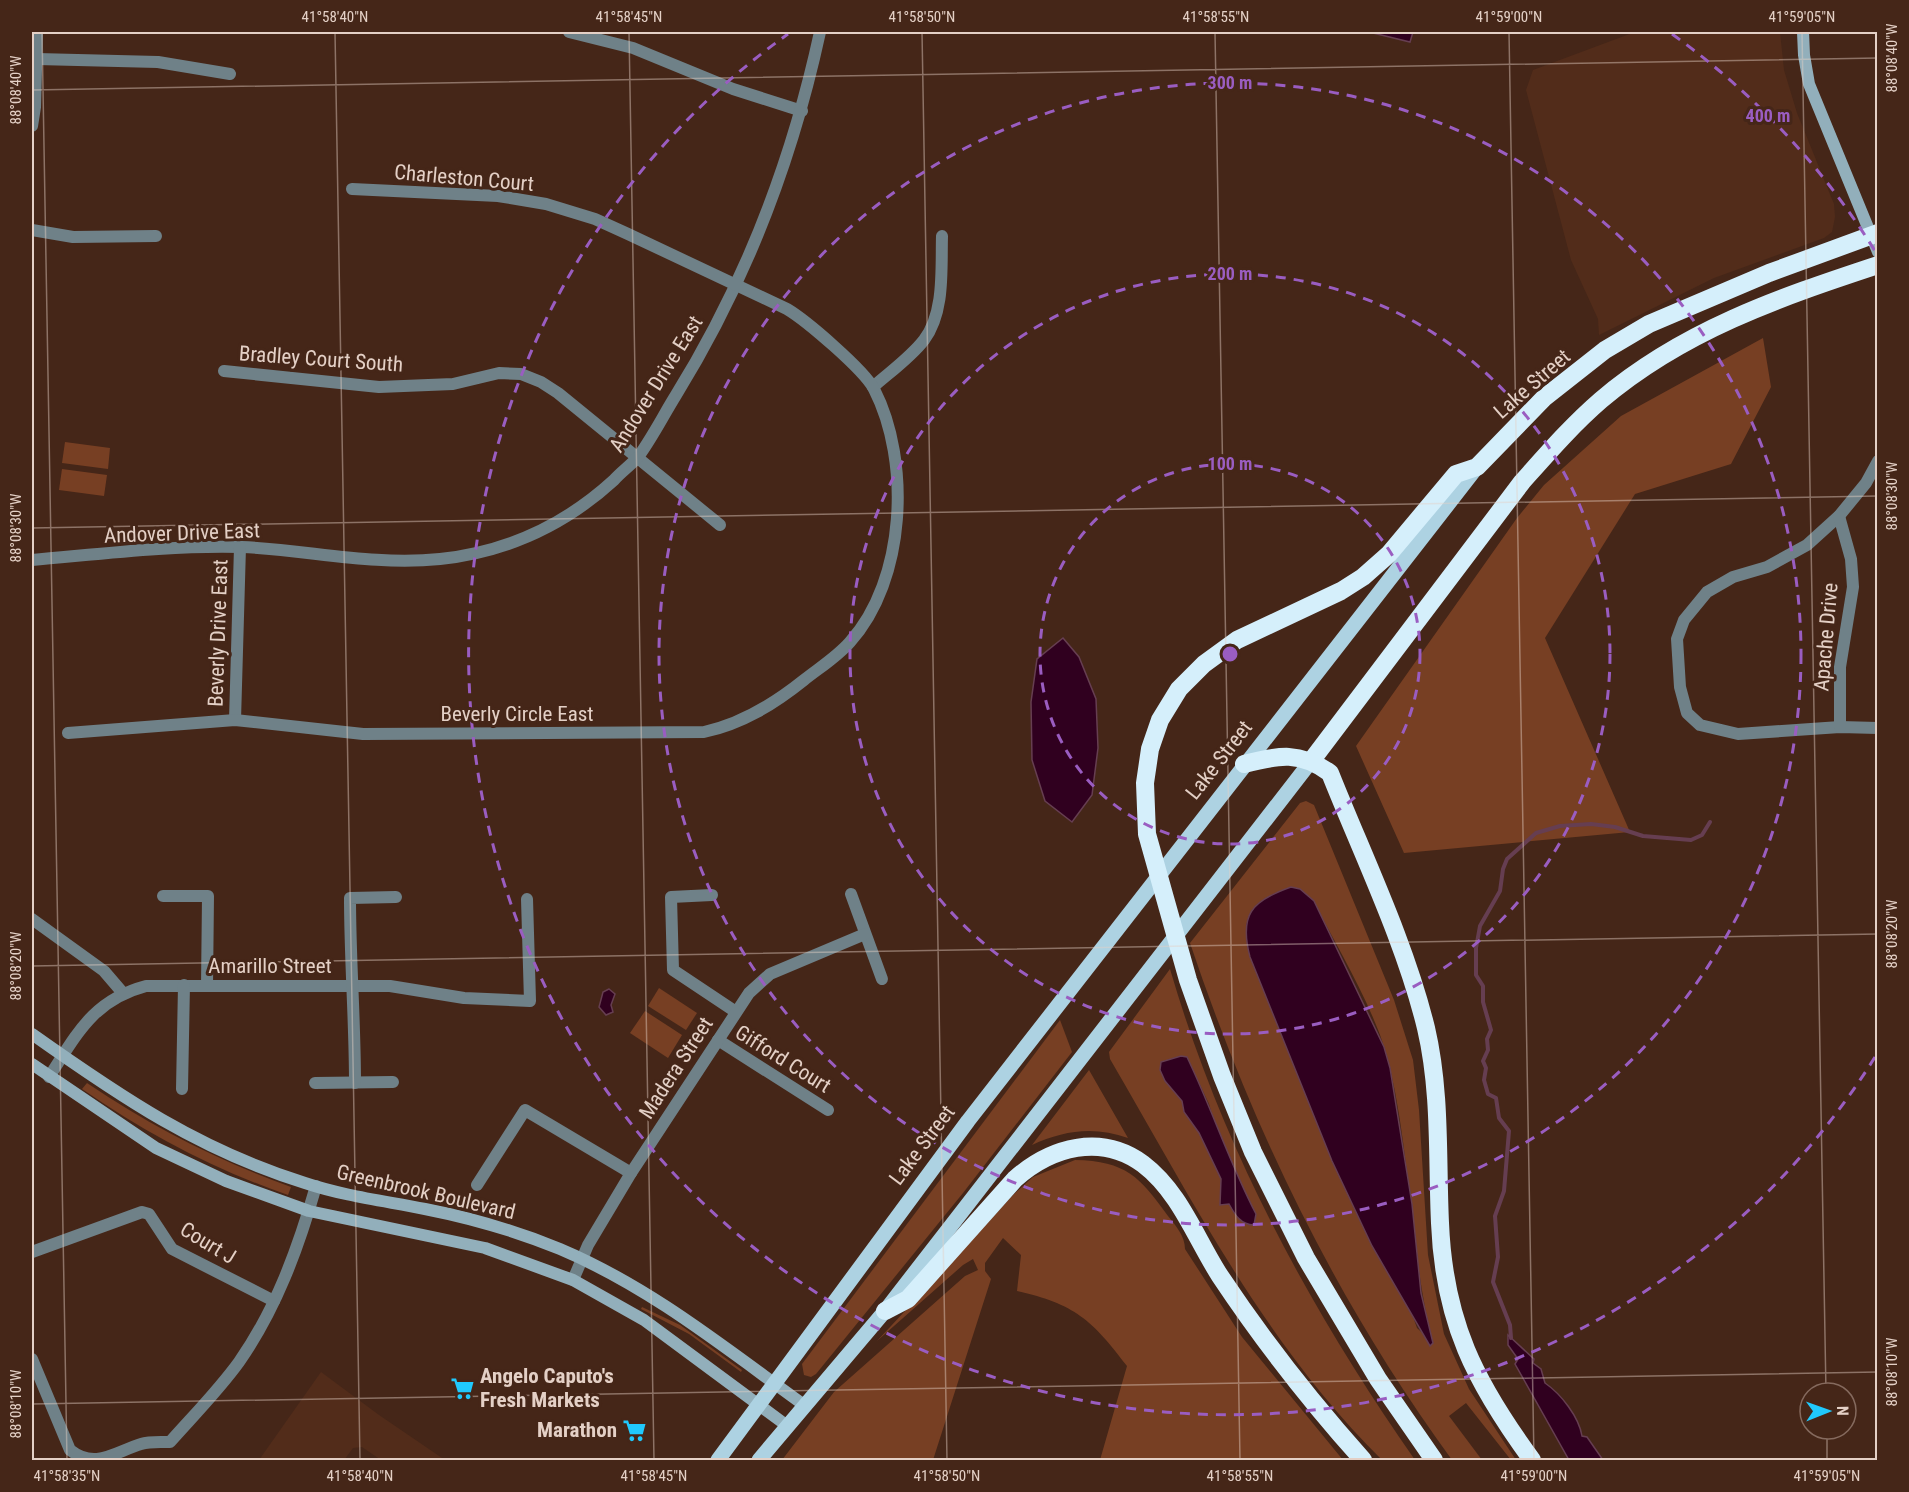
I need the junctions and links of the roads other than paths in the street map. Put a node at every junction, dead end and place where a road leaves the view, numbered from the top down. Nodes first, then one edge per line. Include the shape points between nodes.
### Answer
1 (37, 32) edge
2 (569, 32) edge
3 (820, 32) edge
4 (1803, 32) edge
5 (37, 59) junction
6 (230, 74) dead end
7 (802, 111) junction
8 (32, 126) edge
9 (352, 189) dead end
10 (32, 230) edge
11 (1874, 234) edge
12 (942, 236) dead end
13 (156, 237) dead end
14 (1878, 252) edge
15 (1878, 265) edge
16 (736, 285) junction
17 (224, 371) dead end
18 (873, 387) junction
19 (637, 458) junction
20 (1878, 461) edge
21 (1477, 467) junction
22 (1839, 516) junction
23 (720, 525) dead end
24 (240, 547) junction
25 (32, 560) edge
26 (235, 720) junction
27 (1840, 727) junction
28 (1878, 728) edge
29 (68, 733) dead end
30 (1312, 760) junction
31 (1244, 764) junction
32 (851, 894) dead end
33 (712, 895) dead end
34 (163, 896) dead end
35 (396, 897) dead end
36 (527, 899) dead end
37 (32, 919) edge
38 (866, 934) junction
39 (882, 979) dead end
40 (183, 985) junction
41 (207, 986) junction
42 (352, 986) junction
43 (122, 992) junction
44 (736, 1012) junction
45 (32, 1034) edge
46 (717, 1040) junction
47 (63, 1056) junction
48 (32, 1064) edge
49 (49, 1077) junction
50 (393, 1082) dead end
51 (315, 1083) dead end
52 (355, 1083) junction
53 (182, 1089) dead end
54 (828, 1110) dead end
55 (631, 1173) junction
56 (477, 1185) dead end
57 (316, 1186) junction
58 (309, 1211) junction
59 (32, 1252) edge
60 (582, 1259) junction
61 (573, 1280) junction
62 (274, 1301) junction
63 (885, 1311) junction
64 (32, 1359) edge
65 (774, 1383) junction
66 (759, 1403) junction
67 (804, 1405) junction
68 (786, 1425) junction
69 (718, 1461) edge
70 (759, 1461) edge
71 (1363, 1461) edge
72 (1434, 1461) edge
73 (1532, 1461) edge

1 - 5 street
2 - 7 street via 633,48 733,89
3 - 7 street, Andover Drive East
4 - 11 main road via 1809,84
5 - 6 street via 158,62
5 - 8 street
7 - 16 street, Andover Drive East via 776,192
9 - 16 street, Charleston Court via 488,195 546,204 595,219
10 - 13 street via 73,237
11 - 14 main road
11 - 21 highway, Lake Street via 1648,324 1605,350 1544,398
12 - 18 street via 938,308 932,325 924,340
15 - 30 highway via 1725,320 1649,364 1601,400 1522,482
16 - 18 street, Charleston Court via 809,322
16 - 19 street, Andover Drive East via 695,364
17 - 19 street, Bradley Court South via 379,387 453,384 500,373 521,374 558,393
18 - 26 street, Beverly Circle East via 896,451 900,487 885,574 871,609 851,642 790,691 740,721 691,734 363,734
19 - 23 street, Bradley Court South
19 - 24 street, Andover Drive East via 590,501 564,518 536,534 492,549 441,559 391,562
20 - 22 street via 1862,489
21 - 31 main road, Lake Street
21 - 72 highway via 1455,474 1389,554 1363,578 1237,640 1204,663 1179,689 1160,720 1150,749 1145,783 1147,834 1188,980 1253,1152 1312,1268 1378,1379
22 - 27 street, Apache Drive via 1851,559 1853,587 1840,667
22 - 27 street via 1807,544 1767,567 1733,577 1707,592 1684,620 1677,639 1680,687 1687,713 1700,725 1738,734
24 - 25 street, Andover Drive East
24 - 26 street, Beverly Drive East
26 - 29 street, Beverly Circle East
27 - 28 street
30 - 31 highway via 1268,757
30 - 63 main road
30 - 73 highway via 1330,773 1411,976 1426,1030 1436,1092 1444,1272 1462,1342 1494,1406
31 - 65 main road, Lake Street via 968,1121
32 - 38 street
33 - 44 street via 671,897 673,970
34 - 41 street via 208,896
35 - 42 street via 350,898
36 - 42 street, Amarillo Street via 530,1001 464,998 390,986
37 - 43 street via 104,970
38 - 39 street
38 - 44 street, Madera Street via 770,974
40 - 41 street, Amarillo Street
40 - 43 street, Amarillo Street via 146,986
40 - 53 street
41 - 42 street, Amarillo Street
42 - 52 street
43 - 47 street, Amarillo Street via 89,1019
44 - 46 street, Madera Street
45 - 47 main road, Greenbrook Boulevard
46 - 54 street, Gifford Court
46 - 55 street, Madera Street
47 - 49 street, Amarillo Street
47 - 57 main road, Greenbrook Boulevard via 182,1133 262,1169
48 - 49 main road, Greenbrook Boulevard
49 - 58 main road, Greenbrook Boulevard via 156,1148 226,1181
50 - 52 street
51 - 52 street
55 - 56 street via 525,1110
55 - 60 street, Madera Street
57 - 58 street
57 - 60 main road, Greenbrook Boulevard via 469,1219 512,1231
58 - 61 main road, Greenbrook Boulevard via 452,1239
58 - 62 street via 288,1274
59 - 62 street, Court J via 142,1212 149,1214 172,1249
60 - 61 street, Madera Street
60 - 65 main road, Greenbrook Boulevard via 663,1303
61 - 66 main road, Greenbrook Boulevard via 644,1320
62 - 64 street via 233,1370 170,1442 144,1443 98,1460 81,1458 70,1450
63 - 67 main road
63 - 71 highway via 908,1299 1033,1162 1077,1146 1121,1152 1142,1164 1168,1188 1269,1348
65 - 66 main road, Lake Street
65 - 67 main road, Greenbrook Boulevard
66 - 68 main road, Greenbrook Boulevard
66 - 69 main road, Lake Street
67 - 68 main road
68 - 70 main road

